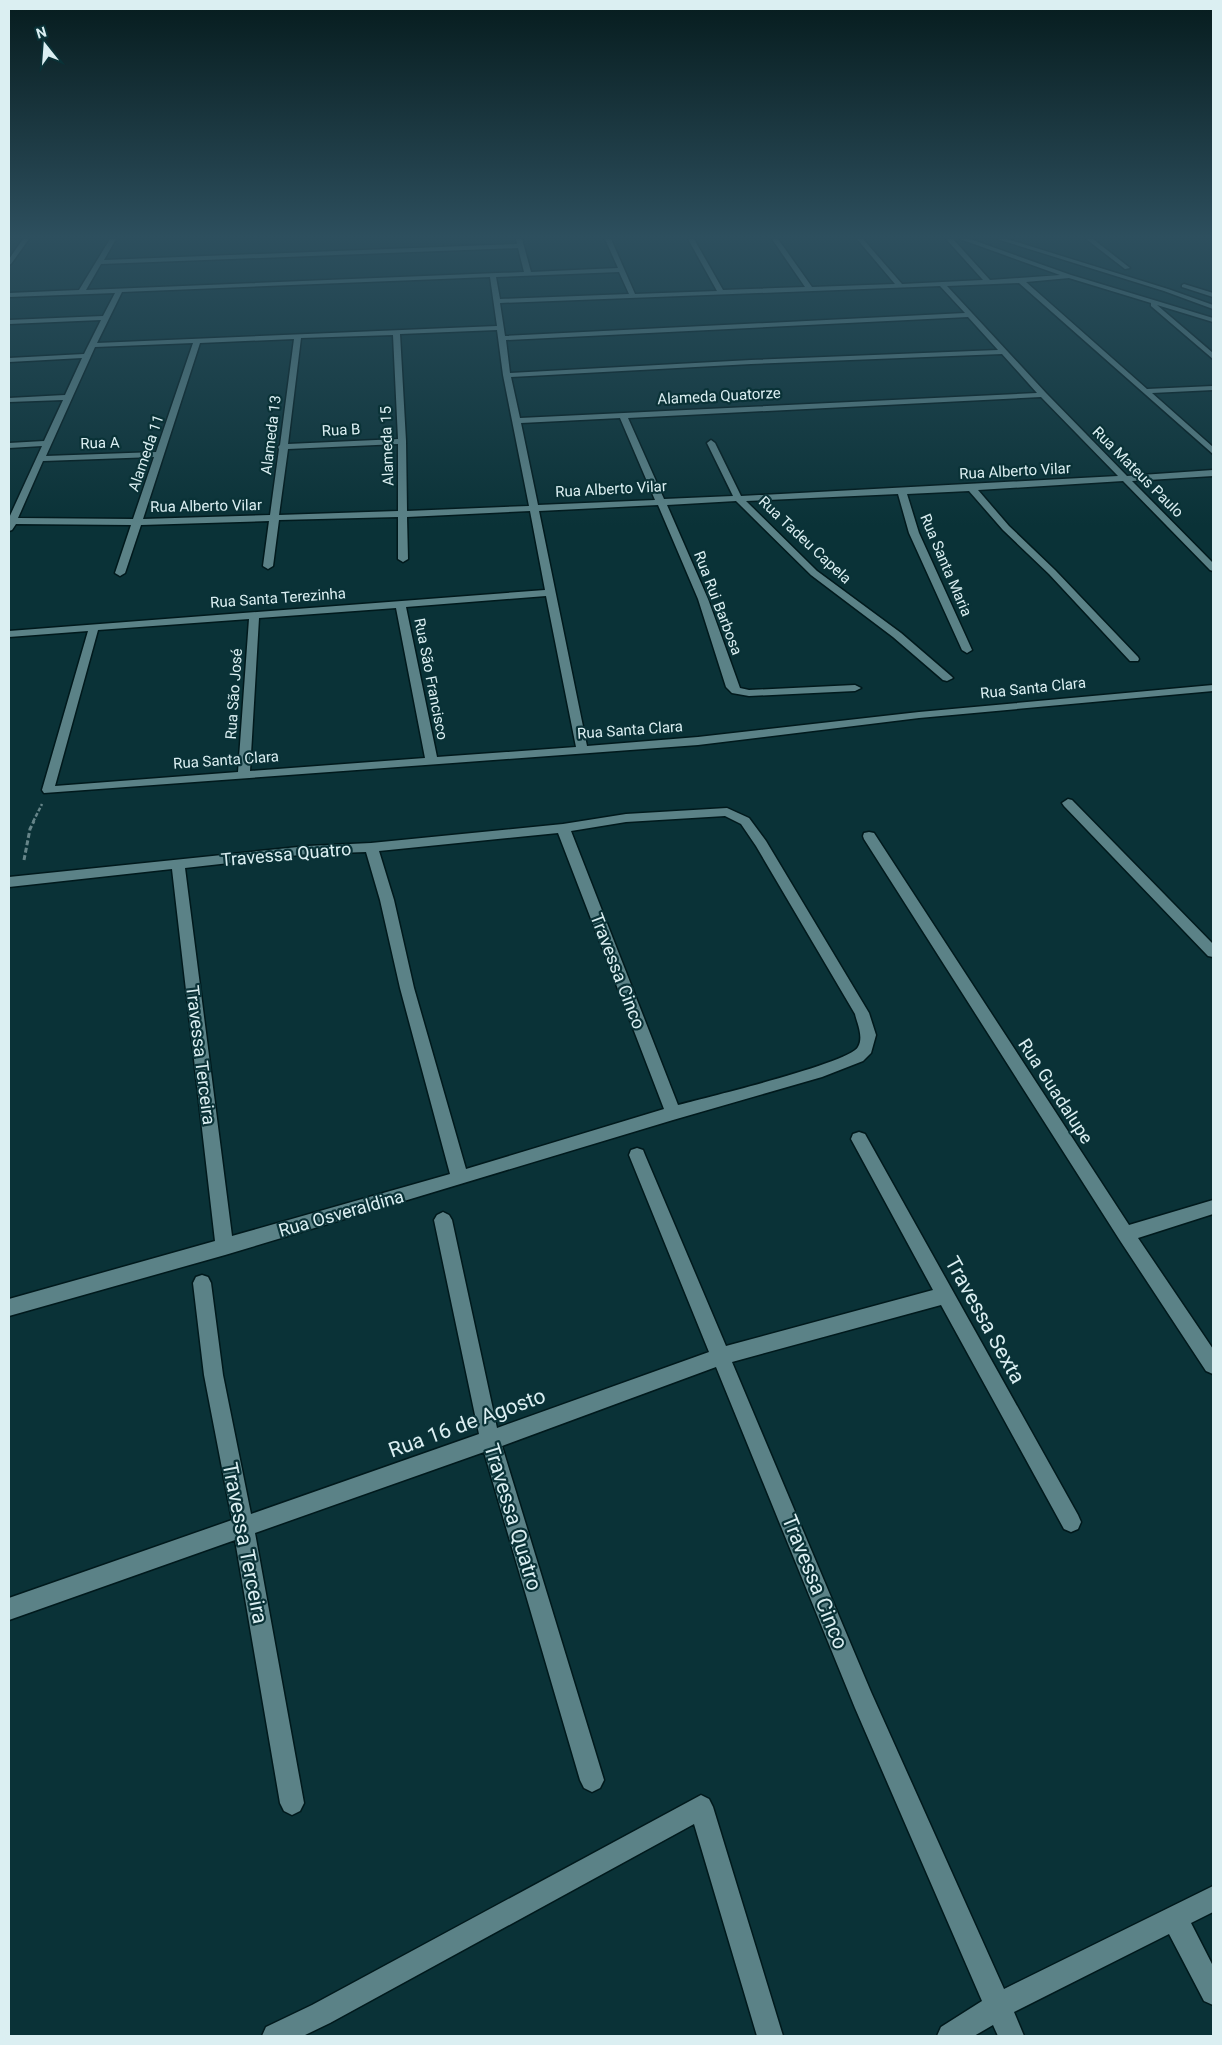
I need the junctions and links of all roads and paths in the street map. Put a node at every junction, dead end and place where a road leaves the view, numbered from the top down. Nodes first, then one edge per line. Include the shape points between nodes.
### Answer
1 (98, 334) edge
2 (349, 334) edge
3 (396, 334) edge
4 (501, 334) edge
5 (575, 334) edge
6 (989, 334) edge
7 (1081, 334) edge
8 (1187, 334) edge
9 (298, 336) junction
10 (502, 338) junction
11 (197, 341) junction
12 (93, 344) junction
13 (1004, 352) junction
14 (87, 356) junction
15 (1213, 357) edge
16 (9, 360) edge
17 (507, 375) junction
18 (1213, 388) edge
19 (1146, 391) junction
20 (1042, 395) junction
21 (69, 397) junction
22 (9, 400) edge
23 (623, 415) junction
24 (516, 421) junction
25 (402, 441) junction
26 (48, 443) junction
27 (711, 443) dead end
28 (9, 445) edge
29 (282, 447) junction
30 (1213, 451) edge
31 (161, 454) junction
32 (40, 459) junction
33 (1213, 473) edge
34 (1127, 479) junction
35 (971, 488) junction
36 (900, 490) junction
37 (738, 498) junction
38 (659, 501) junction
39 (532, 507) junction
40 (403, 514) junction
41 (275, 518) junction
42 (136, 522) junction
43 (10, 524) edge
44 (402, 559) dead end
45 (268, 566) dead end
46 (1213, 568) edge
47 (120, 573) dead end
48 (550, 593) junction
49 (400, 604) junction
50 (254, 615) junction
51 (94, 627) junction
52 (9, 634) edge
53 (968, 650) dead end
54 (1134, 659) dead end
55 (947, 678) dead end
56 (855, 688) dead end
57 (1213, 688) edge
58 (582, 750) junction
59 (432, 761) junction
60 (244, 775) junction
61 (48, 790) junction
62 (1068, 803) dead end
63 (563, 828) junction
64 (869, 836) dead end
65 (371, 847) junction
66 (178, 864) junction
67 (14, 881) edge
68 (1213, 952) edge
69 (673, 1113) junction
70 (859, 1139) dead end
71 (637, 1155) dead end
72 (460, 1178) junction
73 (1213, 1207) edge
74 (443, 1220) dead end
75 (1124, 1234) junction
76 (225, 1247) junction
77 (202, 1283) dead end
78 (946, 1296) junction
79 (9, 1308) edge
80 (722, 1356) junction
81 (1213, 1365) edge
82 (490, 1440) junction
83 (1071, 1522) dead end
84 (244, 1527) junction
85 (9, 1609) edge
86 (592, 1780) dead end
87 (292, 1803) dead end
88 (1213, 1899) edge
89 (1174, 1918) junction
90 (1213, 1992) edge
91 (998, 2006) junction
92 (275, 2036) edge
93 (770, 2036) edge
94 (950, 2036) edge
95 (1011, 2036) edge

1 - 12 street
2 - 9 street
3 - 25 street, Alameda 15
4 - 10 street
5 - 10 street
6 - 13 street, Rua Mateus Paulo
7 - 19 street
8 - 15 street
9 - 11 street
9 - 29 street, Alameda 13
10 - 17 street
11 - 12 street
11 - 31 street, Alameda 11
12 - 14 street
13 - 17 street
13 - 20 street, Rua Mateus Paulo
14 - 16 street
14 - 21 street
17 - 24 street
18 - 19 street
19 - 30 street
20 - 23 street, Alameda Quatorze
20 - 34 street, Rua Mateus Paulo
21 - 22 street
21 - 26 street
23 - 24 street, Alameda Quatorze
23 - 38 street, Rua Rui Barbosa
24 - 39 street
25 - 29 street, Rua B
25 - 40 street, Alameda 15
26 - 28 street
26 - 32 street
27 - 37 street, Rua Tadeu Capela
29 - 41 street, Alameda 13
31 - 32 street, Rua A
31 - 42 street, Alameda 11
32 - 43 street
33 - 34 street, Rua Alberto Vilar
34 - 35 street, Rua Alberto Vilar
34 - 46 street, Rua Mateus Paulo
35 - 36 street, Rua Alberto Vilar
35 - 54 street
36 - 37 street, Rua Alberto Vilar
36 - 53 street, Rua Santa Maria via 914,533
37 - 38 street, Rua Alberto Vilar
37 - 55 street, Rua Tadeu Capela via 814,572
38 - 39 street, Rua Alberto Vilar
38 - 56 street, Rua Rui Barbosa via 703,599 736,691
39 - 40 street, Rua Alberto Vilar
39 - 48 street
40 - 41 street, Rua Alberto Vilar
40 - 44 street, Alameda 15
41 - 42 street, Rua Alberto Vilar
41 - 45 street, Alameda 13
42 - 43 street, Rua Alberto Vilar
42 - 47 street, Alameda 11
48 - 49 street, Rua Santa Terezinha
48 - 58 street
49 - 50 street, Rua Santa Terezinha
49 - 59 street, Rua São Francisco
50 - 51 street, Rua Santa Terezinha
50 - 60 street, Rua São José
51 - 52 street, Rua Santa Terezinha
51 - 61 street
57 - 58 street, Rua Santa Clara
58 - 59 street, Rua Santa Clara
59 - 60 street, Rua Santa Clara
60 - 61 street, Rua Santa Clara
61 - 67 path via 30,829
62 - 68 street
63 - 65 street
63 - 69 street, Travessa Cinco
63 - 69 street, Rua Osveraldina via 689,813 727,812 745,821 862,1013 868,1035 866,1049 858,1057 816,1073
64 - 75 street, Rua Guadalupe
65 - 66 street, Travessa Quatro via 308,850
65 - 72 street, Travessa Quatro
66 - 67 street, Travessa Quatro
66 - 76 street, Travessa Terceira
69 - 72 street, Rua Osveraldina
70 - 78 street, Travessa Sexta
71 - 80 street, Travessa Cinco
72 - 76 street, Rua Osveraldina
73 - 75 street
74 - 82 street, Travessa Quatro
75 - 81 street, Rua Guadalupe
76 - 79 street, Rua Osveraldina
77 - 84 street, Travessa Terceira via 212,1373
78 - 80 street, Rua 16 de Agosto
78 - 83 street, Travessa Sexta
80 - 82 street, Rua 16 de Agosto
80 - 91 street, Travessa Cinco via 864,1700
82 - 84 street, Rua 16 de Agosto
82 - 86 street, Travessa Quatro
84 - 85 street, Rua 16 de Agosto
84 - 87 street, Travessa Terceira
88 - 89 street
89 - 90 street
89 - 91 street
91 - 94 street
91 - 95 street, Travessa Cinco
92 - 93 street via 701,1807

